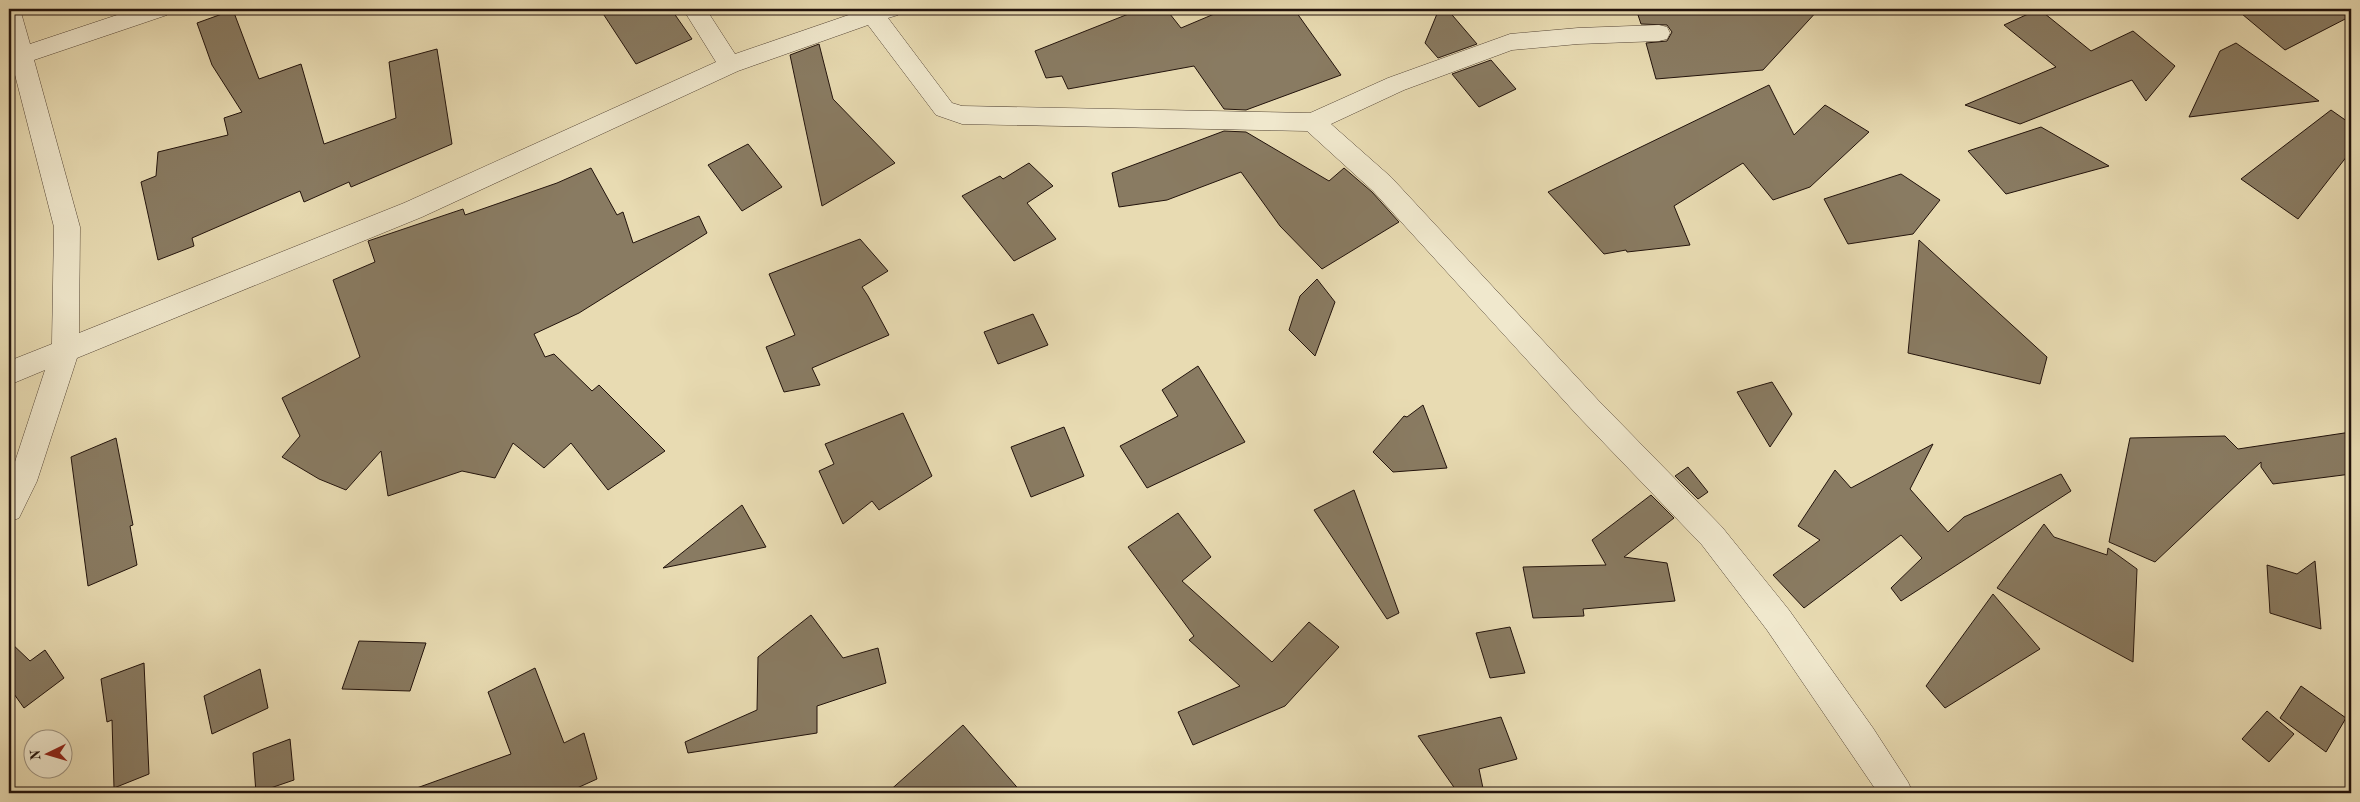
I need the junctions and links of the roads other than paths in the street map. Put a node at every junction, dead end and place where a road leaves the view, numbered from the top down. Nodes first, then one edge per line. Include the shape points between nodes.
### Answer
1 (9, 9) edge
2 (159, 9) edge
3 (694, 9) edge
4 (882, 12) edge
5 (1659, 34) dead end
6 (15, 58) edge
7 (730, 65) junction
8 (1313, 122) junction
9 (66, 352) junction
10 (9, 373) edge
11 (9, 509) edge
12 (1897, 793) edge

1 - 6 street
2 - 6 street
3 - 7 street
4 - 7 street
4 - 8 street via 944,109 962,115
5 - 8 street via 1510,42 1396,84
6 - 9 street via 67,227
7 - 9 street via 413,210
8 - 12 street via 1382,184 1588,408 1712,536 1778,620
9 - 10 street
9 - 11 street via 23,481

